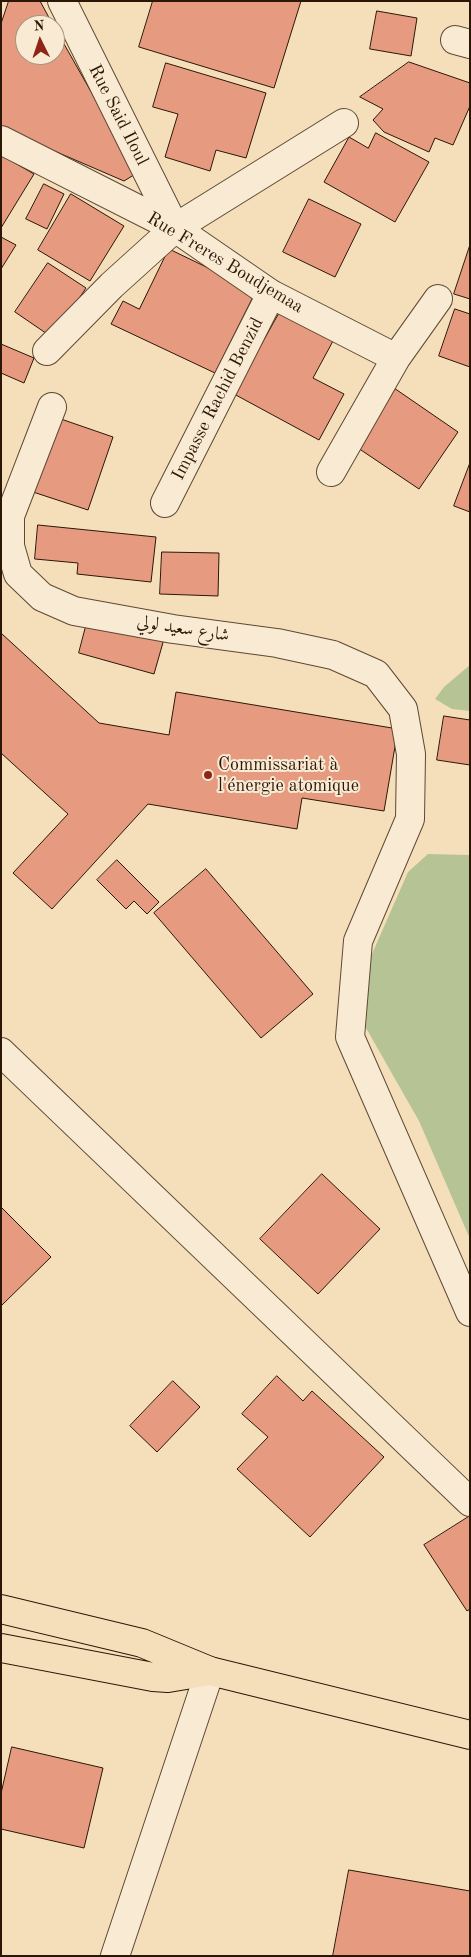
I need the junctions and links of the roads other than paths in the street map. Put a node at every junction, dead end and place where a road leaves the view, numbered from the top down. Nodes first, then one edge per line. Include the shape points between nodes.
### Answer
1 (62, 1) edge
2 (344, 123) dead end
3 (1, 140) edge
4 (175, 228) junction
5 (271, 294) junction
6 (438, 300) dead end
7 (47, 352) dead end
8 (396, 358) junction
9 (52, 407) dead end
10 (331, 472) dead end
11 (165, 503) dead end
12 (1, 1052) edge
13 (470, 1312) edge
14 (470, 1502) edge
15 (1, 1609) edge
16 (1, 1648) edge
17 (210, 1671) junction
18 (470, 1735) edge
19 (115, 1956) edge

1 - 4 street, Rue Said Iloul
2 - 4 street
3 - 4 street, Rue Freres Boudjemaa
4 - 5 street, Rue Freres Boudjemaa
4 - 7 street via 112,285
5 - 8 street, Rue Freres Boudjemaa
5 - 11 street, Impasse Rachid Benzid
6 - 8 street
8 - 10 street
9 - 13 street, شارع سعيد لولي via 10,516 10,546 18,574 42,597 74,611 333,655 376,674 403,709 411,754 410,819 358,941 350,1037
12 - 14 street
15 - 17 main road via 142,1643
16 - 17 main road via 153,1677 168,1678
17 - 18 main road
17 - 19 street

